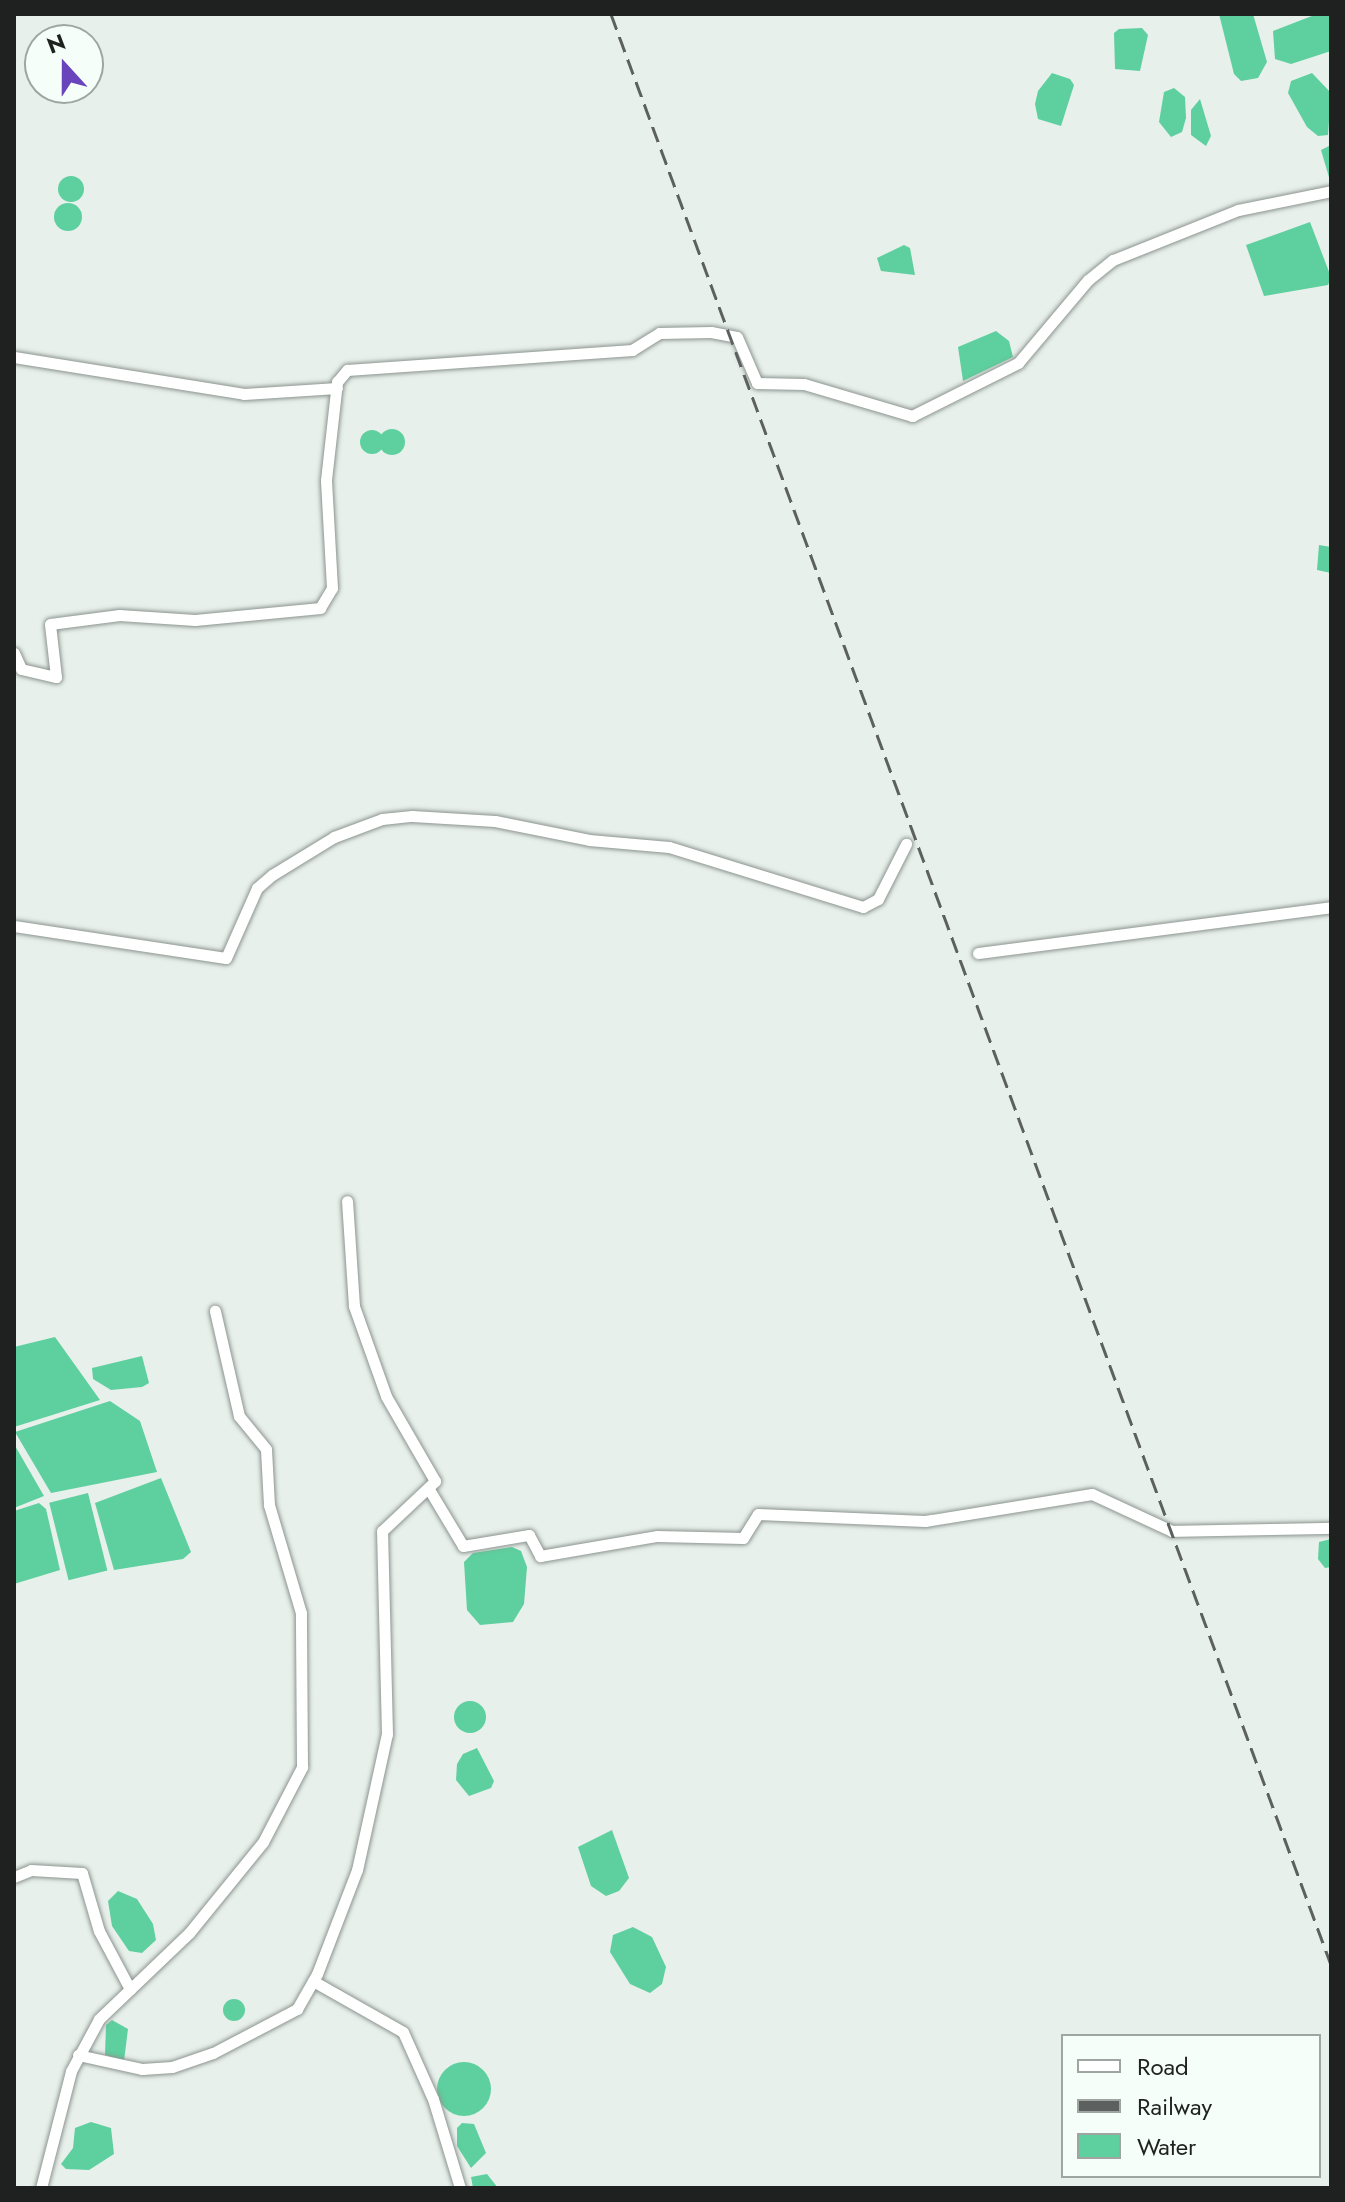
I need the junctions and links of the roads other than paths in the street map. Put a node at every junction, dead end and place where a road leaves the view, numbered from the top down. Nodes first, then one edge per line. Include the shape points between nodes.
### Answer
1 (1331, 191) edge
2 (14, 357) edge
3 (337, 388) junction
4 (14, 653) edge
5 (906, 844) dead end
6 (1331, 907) edge
7 (14, 926) edge
8 (978, 953) dead end
9 (347, 1201) dead end
10 (215, 1311) dead end
11 (430, 1491) junction
12 (1331, 1528) edge
13 (14, 1877) edge
14 (313, 1981) junction
15 (130, 1989) junction
16 (78, 2055) junction
17 (41, 2188) edge
18 (460, 2188) edge

1 - 3 street via 1238,210 1113,260 1088,280 1018,363 912,416 804,384 757,383 737,337 711,332 659,333 632,350 360,367 344,373
2 - 3 street via 244,394
3 - 4 street via 325,499 332,588 320,608 195,620 119,615 50,624 56,677 21,669
5 - 7 street via 878,899 863,907 669,847 589,840 495,821 412,816 382,819 334,837 272,875 252,898 226,958
6 - 8 street
9 - 11 street via 354,1306 386,1396 429,1466 435,1481
10 - 15 street via 239,1416 267,1454 269,1505 301,1613 302,1767 263,1842 189,1933
11 - 12 street via 463,1546 529,1535 540,1556 657,1536 743,1538 758,1514 925,1521 1092,1494 1172,1531
11 - 14 street via 382,1531 387,1734 357,1870
13 - 15 street via 31,1870 82,1873 99,1931
14 - 16 street via 297,2009 194,2060 142,2069
14 - 18 street via 403,2032 433,2099
15 - 16 street via 99,2019
16 - 17 street

